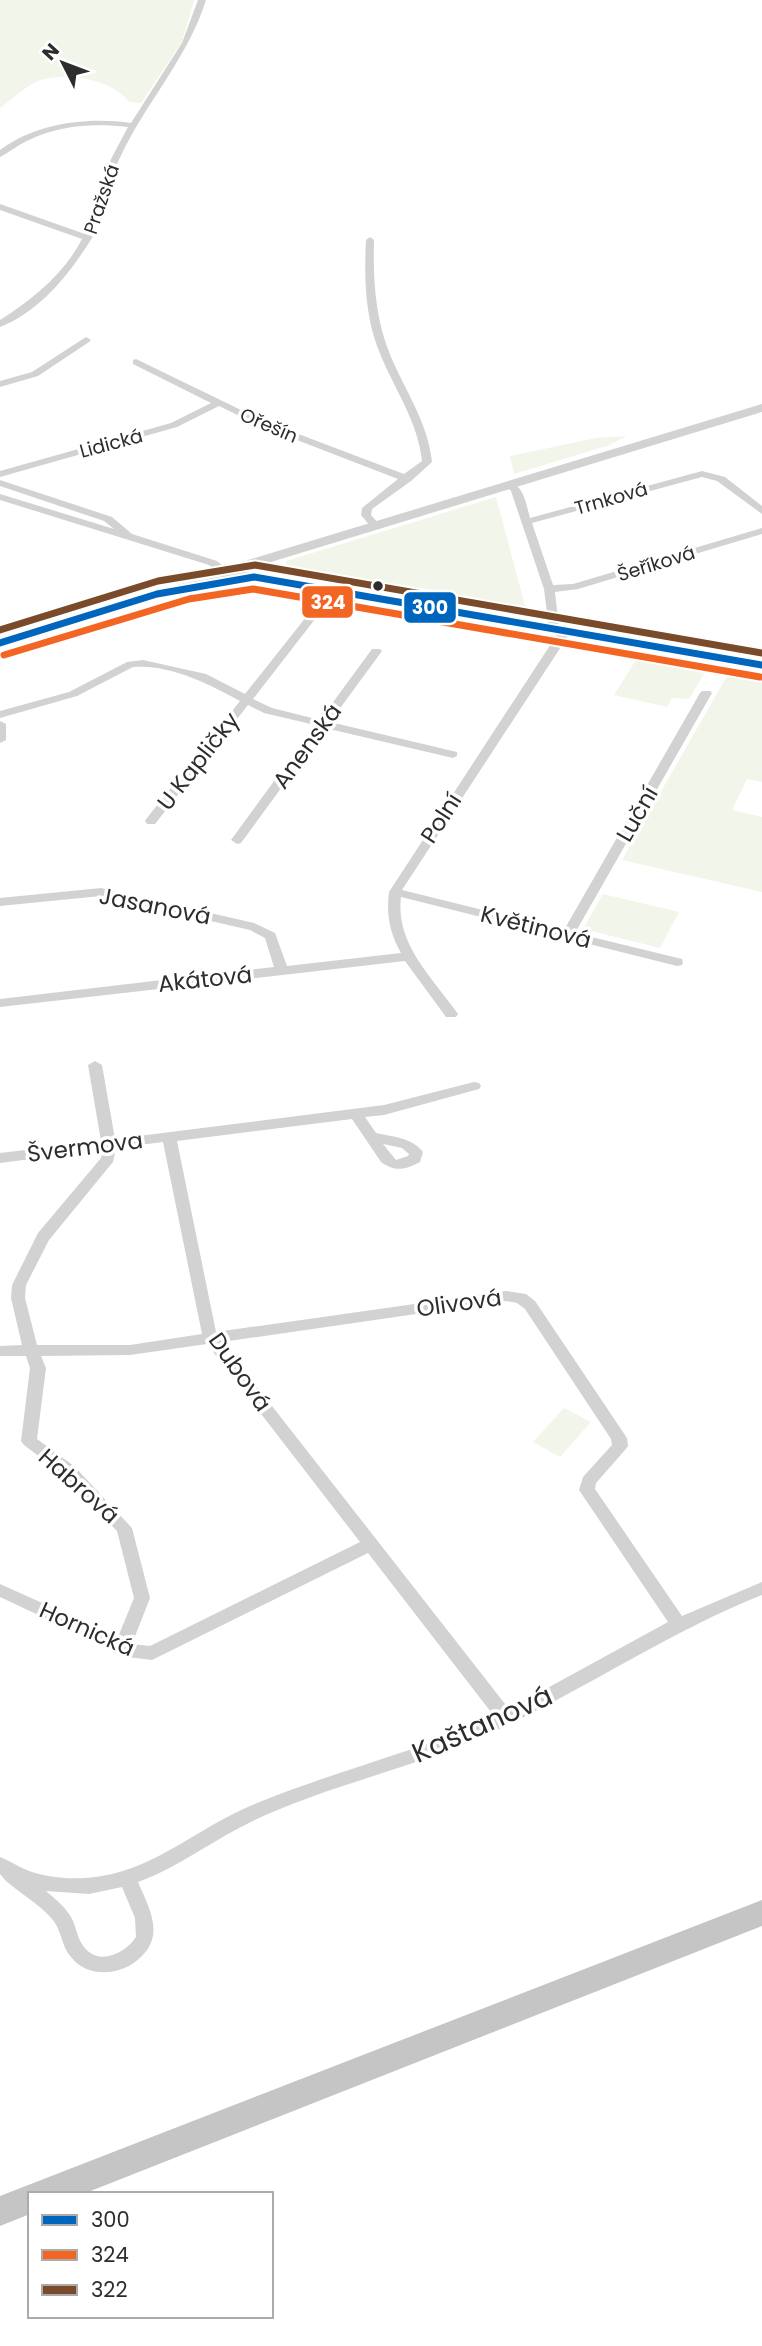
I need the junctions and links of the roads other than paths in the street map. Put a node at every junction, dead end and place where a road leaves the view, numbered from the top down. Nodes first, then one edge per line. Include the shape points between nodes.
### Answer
1 (202, 0) edge
2 (135, 126) junction
3 (0, 154) edge
4 (0, 207) edge
5 (88, 239) junction
6 (370, 240) dead end
7 (0, 324) edge
8 (86, 340) dead end
9 (136, 362) dead end
10 (0, 384) edge
11 (218, 403) junction
12 (762, 408) edge
13 (0, 474) edge
14 (407, 479) junction
15 (0, 483) edge
16 (510, 485) junction
17 (0, 497) edge
18 (762, 511) edge
19 (526, 522) junction
20 (375, 525) junction
21 (762, 531) edge
22 (127, 536) junction
23 (232, 578) junction
24 (549, 589) junction
25 (314, 614) dead end
26 (559, 629) junction
27 (0, 643) edge
28 (376, 651) dead end
29 (762, 665) edge
30 (706, 693) dead end
31 (246, 701) junction
32 (0, 715) edge
33 (0, 724) edge
34 (323, 724) junction
35 (0, 740) edge
36 (453, 754) dead end
37 (151, 821) dead end
38 (237, 841) dead end
39 (395, 892) junction
40 (0, 902) edge
41 (568, 934) junction
42 (410, 956) junction
43 (677, 962) dead end
44 (282, 971) junction
45 (0, 1003) edge
46 (451, 1014) dead end
47 (95, 1065) dead end
48 (474, 1086) dead end
49 (355, 1113) junction
50 (169, 1137) junction
51 (371, 1137) dead end
52 (109, 1144) junction
53 (0, 1158) edge
54 (210, 1338) junction
55 (0, 1351) edge
56 (31, 1351) junction
57 (369, 1545) junction
58 (762, 1588) edge
59 (0, 1590) edge
60 (679, 1625) junction
61 (122, 1647) junction
62 (506, 1718) junction
63 (0, 1866) edge
64 (127, 1878) junction
65 (762, 1913) edge
66 (49, 2192) edge
67 (28, 2200) edge
68 (0, 2211) edge

1 - 2 street, Pražská via 194,29
2 - 3 street via 101,122 57,129 22,140
2 - 5 street, Pražská via 115,159
4 - 5 street
5 - 7 street, Pražská via 54,286
6 - 14 street via 369,293 374,324 427,456 427,464
8 - 10 street via 35,374
9 - 11 street, Ořešín
11 - 13 street, Lidická via 171,426
11 - 14 street, Ořešín
12 - 16 street
14 - 20 street via 367,508 366,515
15 - 22 street via 113,522
16 - 19 street via 516,490
16 - 20 street
17 - 22 street
18 - 19 street, Trnková via 721,479 696,475
19 - 24 street
20 - 23 street via 253,563
21 - 24 street, Šeříková via 574,587
22 - 23 street via 217,564
23 - 26 street via 281,579
23 - 27 street via 186,587
24 - 26 street
25 - 31 street, U Kapličky
26 - 29 street
26 - 39 street, Polní
28 - 34 street, Anenská
30 - 41 street, Luční
31 - 32 street, U Kapličky via 202,676 137,663 73,694
31 - 34 street, U Kapličky
31 - 37 street, U Kapličky
33 - 35 street
34 - 36 street, U Kapličky
34 - 38 street, Anenská
39 - 41 street, Květinová
39 - 42 street via 395,921
40 - 44 street, Jasanová via 101,892 254,927 271,936
41 - 43 street, Květinová
42 - 44 street, Akátová
42 - 46 street
44 - 45 street, Akátová
47 - 52 street
48 - 49 street
49 - 50 street
49 - 51 street
50 - 52 street, Švermova
50 - 54 street, Dubová
52 - 53 street, Švermova
52 - 56 street, Habrová via 105,1164 43,1237 20,1280 18,1298
54 - 56 street, Olivová via 119,1351
54 - 57 street, Dubová
54 - 60 street, Olivová via 506,1296 526,1300 620,1440 587,1490
55 - 56 street, Olivová
56 - 61 street, Habrová via 37,1368 29,1441 68,1470 124,1528 142,1598
57 - 61 street, Hornická via 152,1653
57 - 62 street, Dubová
58 - 60 street, Kaštanová
59 - 61 street, Hornická
60 - 62 street, Kaštanová
62 - 64 street, Kaštanová via 267,1807
63 - 64 street, Kaštanová via 34,1881 58,1885 100,1885
63 - 64 street via 62,1917 77,1952 104,1965 127,1959 145,1938 144,1918
65 - 66 main road
67 - 68 main road

